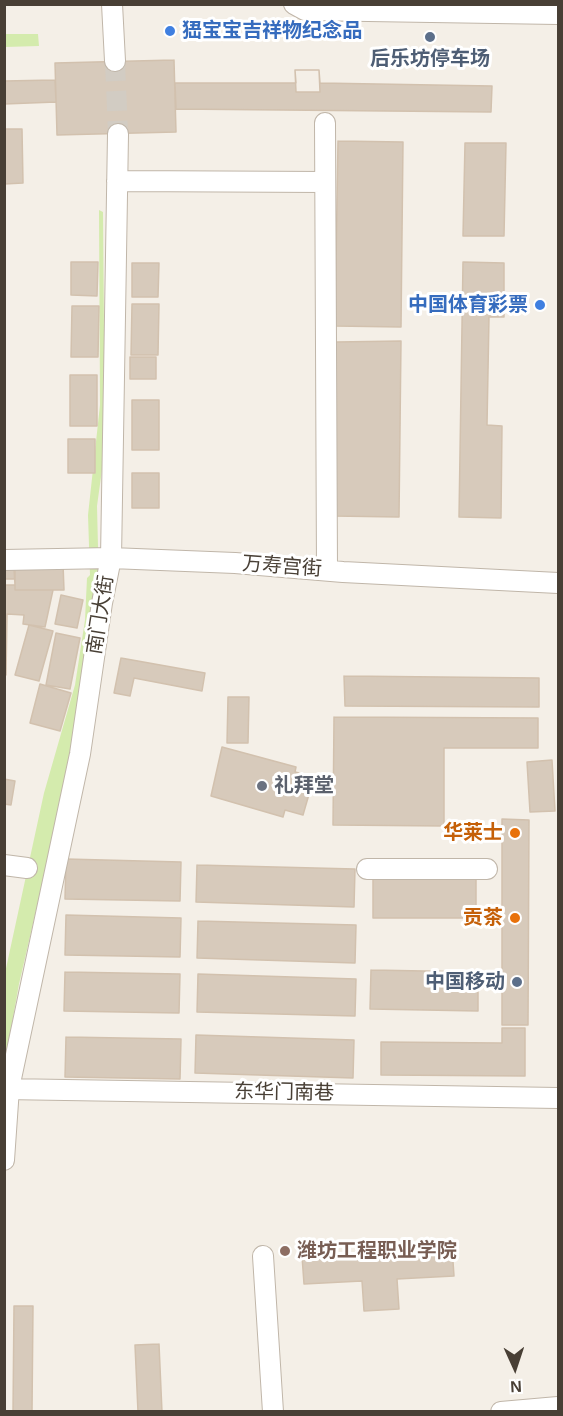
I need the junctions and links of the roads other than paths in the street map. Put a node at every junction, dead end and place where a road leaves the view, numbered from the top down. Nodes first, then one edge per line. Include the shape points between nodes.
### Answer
1 (112, 4) edge
2 (294, 4) edge
3 (558, 14) edge
4 (115, 61) tunnel mouth
5 (325, 123) dead end
6 (118, 134) tunnel mouth
7 (117, 181) junction
8 (325, 182) junction
9 (111, 558) junction
10 (4, 560) edge
11 (327, 570) junction
12 (558, 583) edge
13 (4, 865) edge
14 (27, 868) dead end
15 (487, 868) dead end
16 (367, 869) dead end
17 (7, 1088) edge
18 (558, 1098) edge
19 (4, 1160) edge
20 (263, 1256) dead end
21 (558, 1407) edge
22 (273, 1412) edge
23 (501, 1412) edge

1 - 4 street
2 - 3 street via 305,10
5 - 8 street
6 - 7 street, 南门大街
7 - 8 street
7 - 9 street, 南门大街
8 - 11 street
9 - 10 street, 万寿宫街
9 - 11 street, 万寿宫街
9 - 17 street, 南门大街 via 80,754
11 - 12 street, 万寿宫街
13 - 14 street
15 - 16 street
17 - 18 street, 东华门南巷
17 - 19 street, 南门大街
20 - 22 street
21 - 23 street

